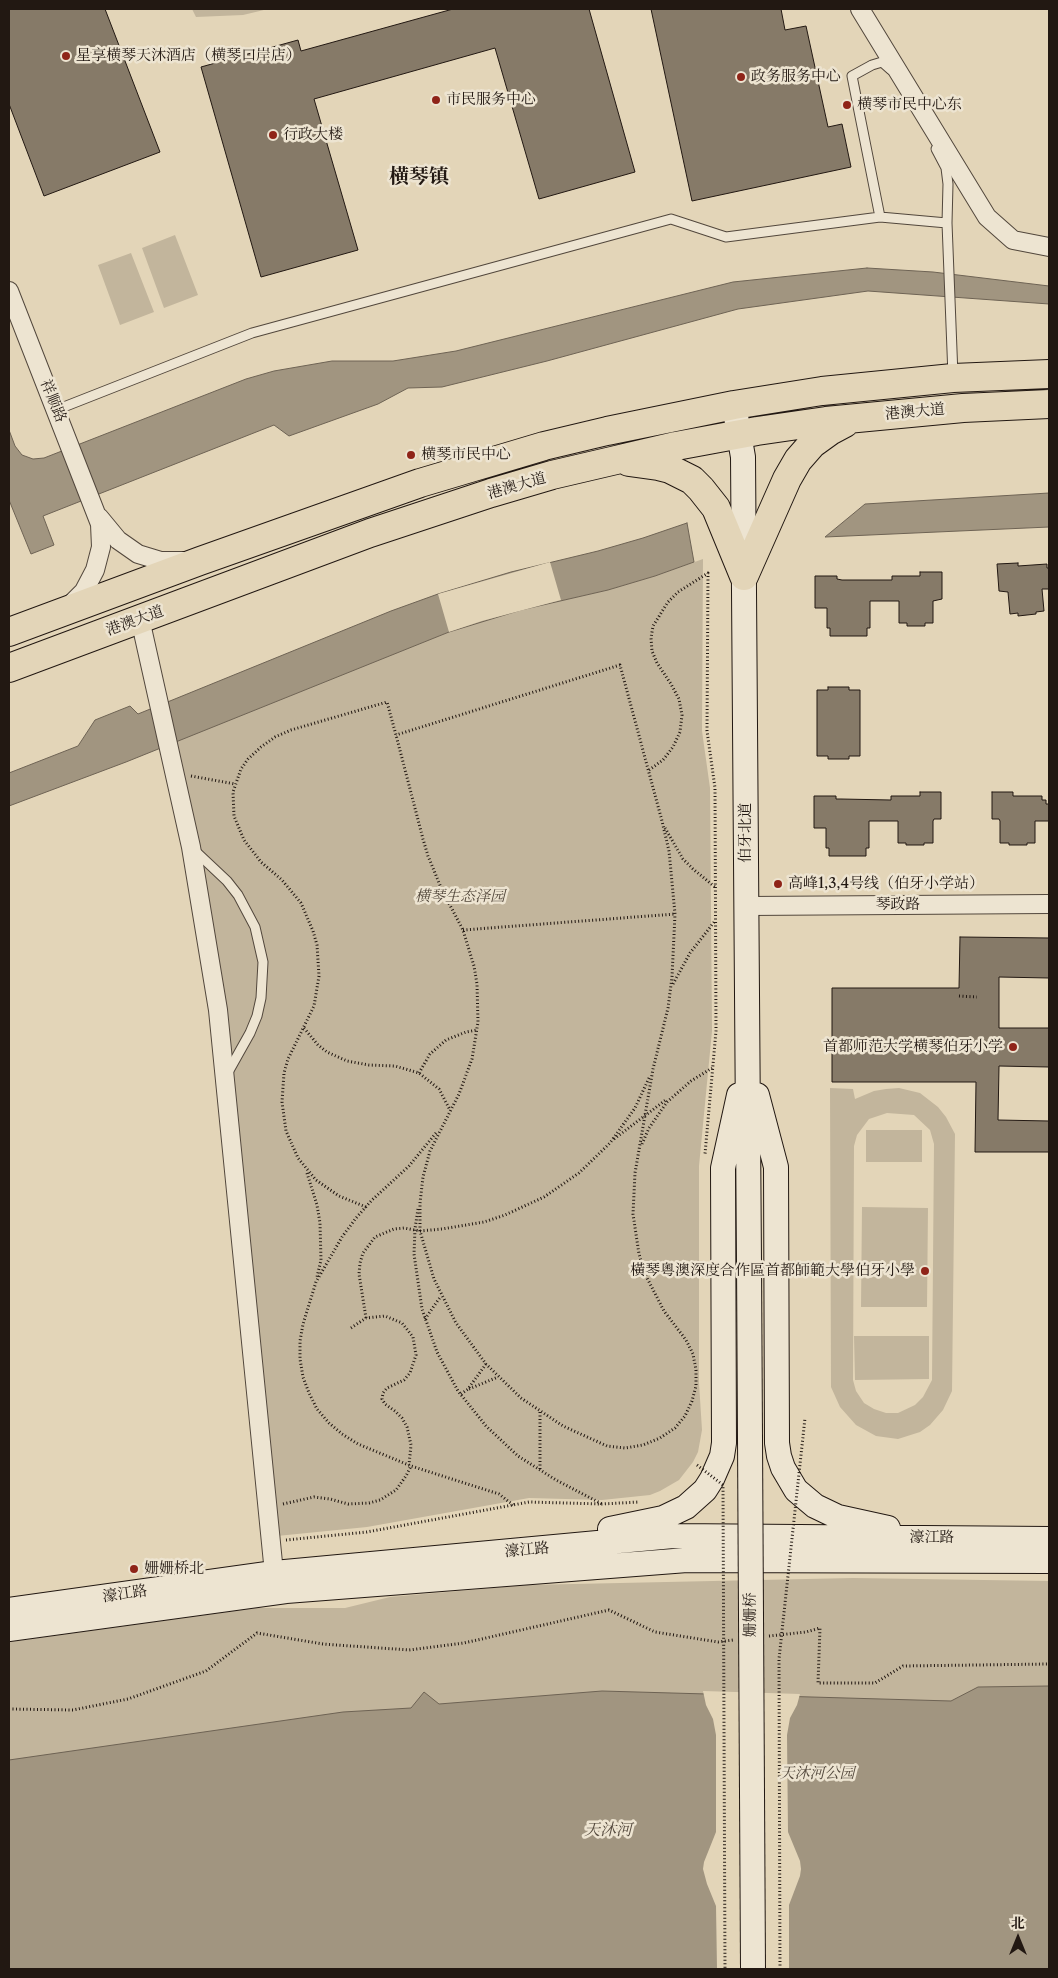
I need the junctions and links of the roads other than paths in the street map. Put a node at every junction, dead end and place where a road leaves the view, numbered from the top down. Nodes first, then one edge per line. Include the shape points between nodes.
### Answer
1 (860, 9) edge
2 (880, 218) junction
3 (947, 223) junction
4 (1049, 247) edge
5 (9, 291) edge
6 (1049, 374) edge
7 (953, 378) junction
8 (734, 404) junction
9 (1049, 404) edge
10 (56, 410) junction
11 (870, 416) junction
12 (739, 434) junction
13 (612, 460) junction
14 (97, 512) junction
15 (200, 561) junction
16 (744, 576) junction
17 (56, 614) junction
18 (140, 619) junction
19 (9, 632) edge
20 (9, 668) edge
21 (191, 846) junction
22 (1049, 904) edge
23 (747, 906) junction
24 (748, 1057) junction
25 (225, 1079) junction
26 (749, 1262) joint
27 (936, 1538) junction
28 (1049, 1539) edge
29 (514, 1551) junction
30 (1049, 1561) edge
31 (274, 1573) junction
32 (9, 1610) edge
33 (9, 1629) edge
34 (753, 1969) edge

1 - 4 street via 987,217 1013,240
2 - 3 lane
2 - 3 lane via 852,76 882,62 889,67 946,168
2 - 10 lane via 726,237 671,219 252,333
3 - 7 lane
5 - 10 street, 祥顺路
6 - 7 main road, 港澳大道
7 - 8 main road, 港澳大道 via 822,391
8 - 12 main road, 伯牙北道
8 - 15 main road, 港澳大道 via 607,430 482,464
9 - 11 main road, 港澳大道
10 - 14 street, 祥顺路
11 - 12 main road, 港澳大道
11 - 16 main road via 830,431 798,460
12 - 13 main road, 港澳大道
12 - 16 main road, 伯牙北道 via 743,457
13 - 16 main road via 658,466 692,480 716,508
13 - 18 main road, 港澳大道 via 430,512
14 - 15 street, 祥顺路 via 109,532 138,554 161,561
14 - 17 street, 祥顺路 via 101,547 95,570 84,591
15 - 17 main road, 港澳大道
16 - 23 main road, 伯牙北道
17 - 19 main road, 港澳大道
18 - 20 main road, 港澳大道
18 - 21 street
21 - 25 street via 212,964
21 - 25 lane via 238,895 255,927 263,962 257,1016
22 - 23 street, 琴政路
23 - 24 main road, 伯牙北道
24 - 26 main road, 伯牙北道
24 - 27 main road via 776,1167 777,1443 783,1468 800,1494 826,1513
24 - 29 main road via 722,1168 724,1443 718,1468 705,1490 675,1513
25 - 31 street
26 - 34 main road, 姗姗桥, bridge
27 - 28 main road, 濠江路
27 - 29 main road, 濠江路 via 673,1536
29 - 31 main road, 濠江路
30 - 33 main road, 濠江路 via 687,1560 286,1591
31 - 32 main road, 濠江路

